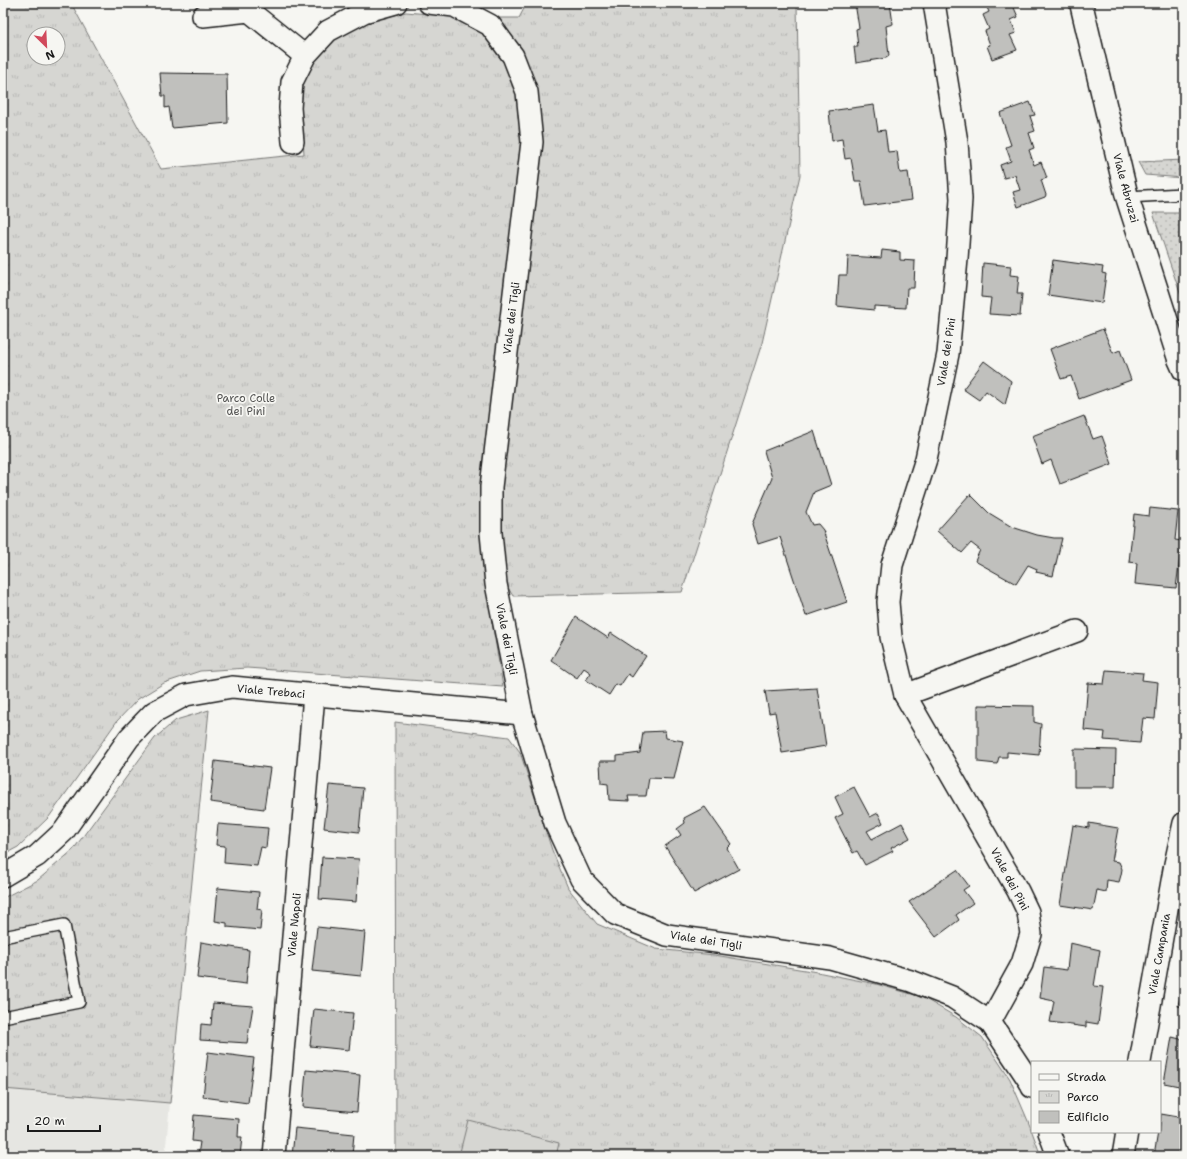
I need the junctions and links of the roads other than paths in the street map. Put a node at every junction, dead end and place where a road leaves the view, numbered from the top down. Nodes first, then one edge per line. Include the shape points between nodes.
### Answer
1 (396, 3) edge
2 (429, 3) edge
3 (934, 3) edge
4 (1081, 3) edge
5 (204, 16) dead end
6 (305, 56) junction
7 (293, 142) dead end
8 (1182, 194) dead end
9 (1127, 197) junction
10 (1184, 370) edge
11 (1076, 632) dead end
12 (314, 695) junction
13 (906, 695) junction
14 (522, 714) junction
15 (1184, 823) edge
16 (3, 876) edge
17 (3, 938) edge
18 (3, 1017) edge
19 (990, 1022) junction
20 (1140, 1061) edge
21 (1031, 1084) edge
22 (1049, 1133) edge
23 (1127, 1133) edge
24 (274, 1156) edge
25 (1058, 1156) edge
26 (1123, 1156) edge

1 - 6 street via 364,12 328,31
2 - 14 street, Viale dei Tigli via 454,6 490,25 513,56 527,92 532,142 491,487 491,533 496,584
3 - 13 street, Viale dei Pini via 957,142 961,199 948,354 926,459 892,565 888,602 891,637
4 - 9 street, Viale Abruzzi
5 - 6 street via 249,11
6 - 7 street via 292,82 290,108
8 - 9 lane
9 - 10 street, Viale Abruzzi
11 - 13 street
12 - 14 street, Viale Trebaci
12 - 16 street, Viale Trebaci via 232,688 186,695 154,712 129,738 64,831 37,856
12 - 24 street, Viale Napoli
13 - 19 street, Viale dei Pini via 1028,912 1031,934 1022,964
14 - 19 street, Viale dei Tigli via 555,823 581,879 615,914 667,935 830,958 911,981 952,998
15 - 20 street, Viale Campania
17 - 18 lane via 64,925 79,1002
19 - 21 street
22 - 25 street
23 - 26 street

